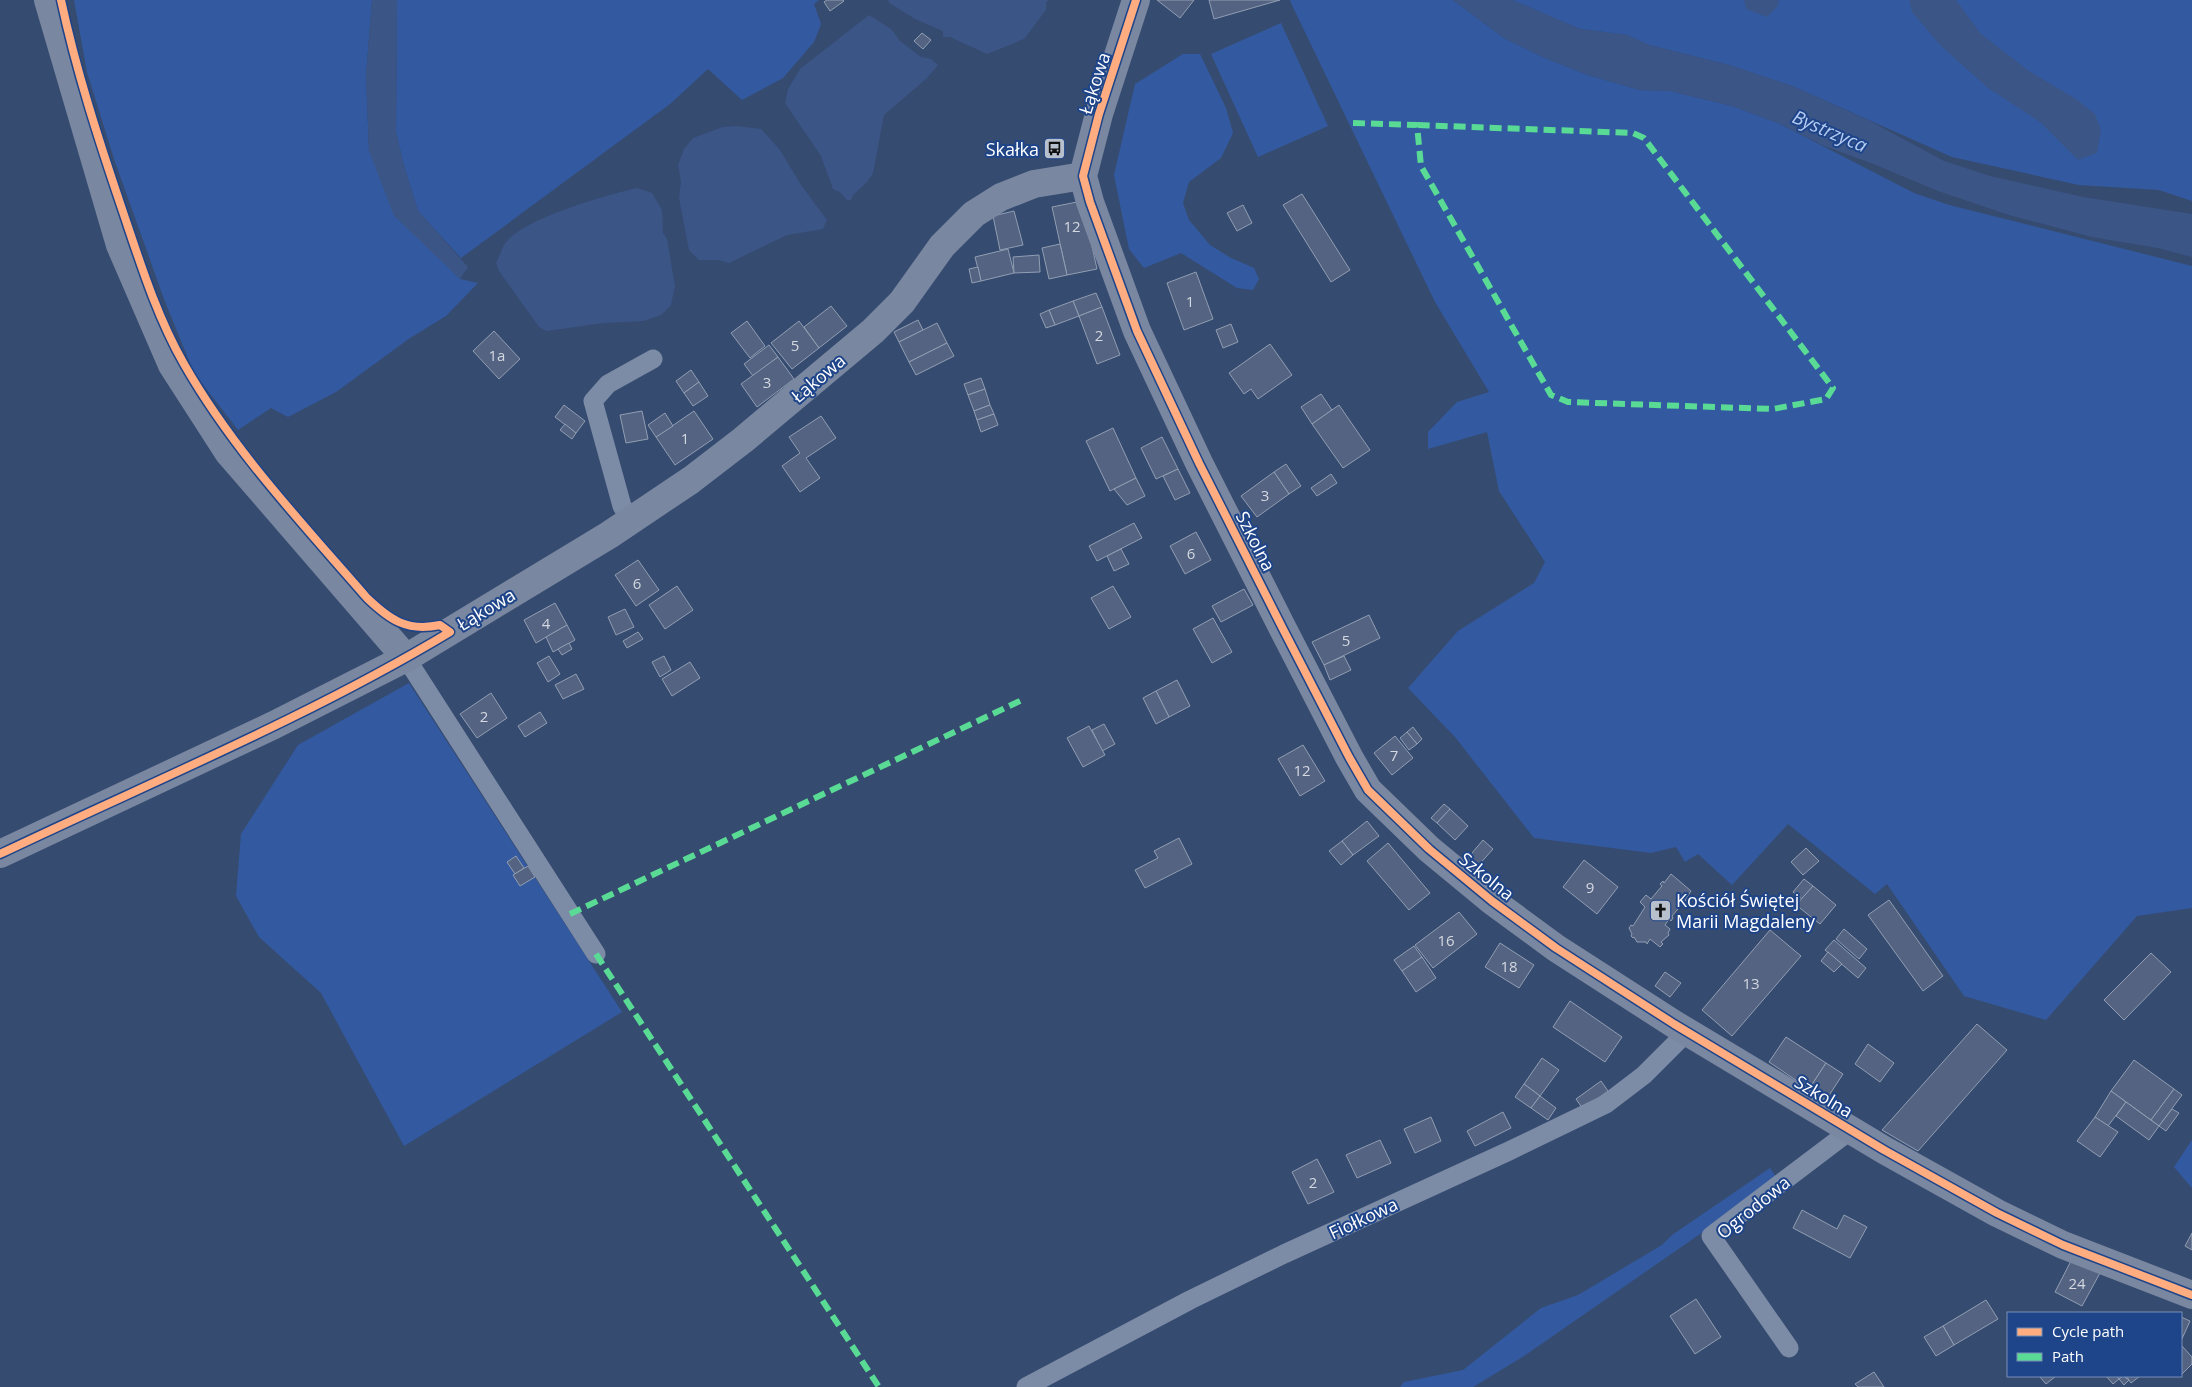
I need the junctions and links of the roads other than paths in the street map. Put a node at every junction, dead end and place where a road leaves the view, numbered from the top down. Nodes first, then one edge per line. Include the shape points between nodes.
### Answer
1 (48, 0) edge
2 (1136, 0) edge
3 (1083, 176) junction
4 (653, 359) dead end
5 (631, 520) junction
6 (406, 658) junction
7 (0, 854) edge
8 (596, 954) dead end
9 (1685, 1031) junction
10 (1851, 1130) junction
11 (2192, 1295) edge
12 (1789, 1348) dead end
13 (1026, 1387) edge

1 - 6 street via 120,245 172,365 228,452
2 - 3 street, Łąkowa via 1099,114
3 - 5 street, Łąkowa via 1034,184 1001,197 974,214 942,246 902,302 874,331 691,480
3 - 9 street, Szkolna via 1101,236 1137,331 1199,463 1368,790 1429,849 1492,901 1556,948
4 - 5 street via 608,384 593,402 622,506
5 - 6 street, Łąkowa
6 - 7 street, Łąkowa via 274,725
6 - 8 street
9 - 10 street, Szkolna
9 - 13 street, Fiołkowa via 1644,1075 1606,1104 1284,1254
10 - 11 street, Szkolna via 1997,1213 2063,1244
10 - 12 street, Ogrodowa via 1711,1236

